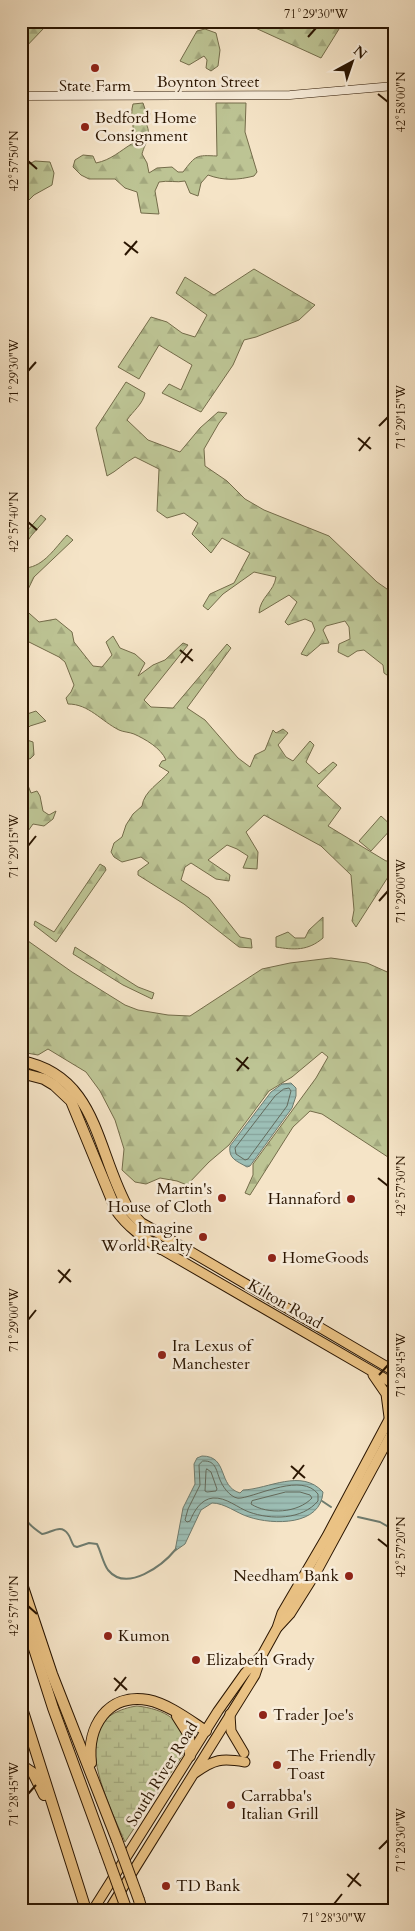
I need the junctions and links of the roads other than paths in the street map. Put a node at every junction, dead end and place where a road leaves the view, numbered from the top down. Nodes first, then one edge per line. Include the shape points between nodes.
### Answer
1 (394, 86) edge
2 (21, 96) edge
3 (21, 1060) edge
4 (21, 1073) edge
5 (164, 1236) joint
6 (161, 1250) joint
7 (380, 1362) junction
8 (394, 1364) edge
9 (363, 1367) junction
10 (394, 1371) edge
11 (394, 1384) edge
12 (394, 1410) edge
13 (388, 1420) junction
14 (394, 1429) edge
15 (21, 1581) edge
16 (21, 1608) edge
17 (277, 1628) junction
18 (261, 1657) junction
19 (21, 1705) edge
20 (173, 1711) junction
21 (230, 1713) junction
22 (206, 1731) junction
23 (190, 1756) junction
24 (21, 1765) edge
25 (92, 1774) junction
26 (193, 1774) junction
27 (75, 1874) junction
28 (141, 1905) edge
29 (394, 1907) edge
30 (88, 1908) edge
31 (126, 1909) edge
32 (109, 1910) edge
33 (388, 1910) edge

1 - 2 street, Boynton Street via 290,95
3 - 5 highway via 53,1071 76,1091 87,1109 129,1210 141,1223
4 - 6 highway via 49,1082 71,1101 116,1210 132,1228
5 - 7 main road, Kilton Road
6 - 9 main road, Kilton Road
7 - 8 main road
7 - 10 main road, Kilton Road
9 - 11 main road, Kilton Road
9 - 13 main road via 384,1389
12 - 13 main road, South River Road
13 - 17 main road, South River Road via 328,1536 282,1613
14 - 17 main road, South River Road via 317,1571 295,1607
15 - 25 highway via 52,1674
16 - 31 highway, bridge via 42,1676
17 - 18 main road, South River Road
18 - 21 main road, South River Road via 255,1675
18 - 22 main road, South River Road via 245,1673
19 - 27 highway
20 - 22 highway
20 - 23 highway via 189,1735
20 - 25 highway via 158,1703 135,1699 106,1712 94,1728 90,1741
21 - 26 main road, South River Road
21 - 26 main road via 231,1731 244,1757 216,1760
22 - 23 main road, South River Road
23 - 30 main road, South River Road
24 - 27 highway via 33,1773 41,1788
25 - 28 highway, bridge
26 - 32 main road, South River Road
27 - 30 highway
29 - 33 highway

